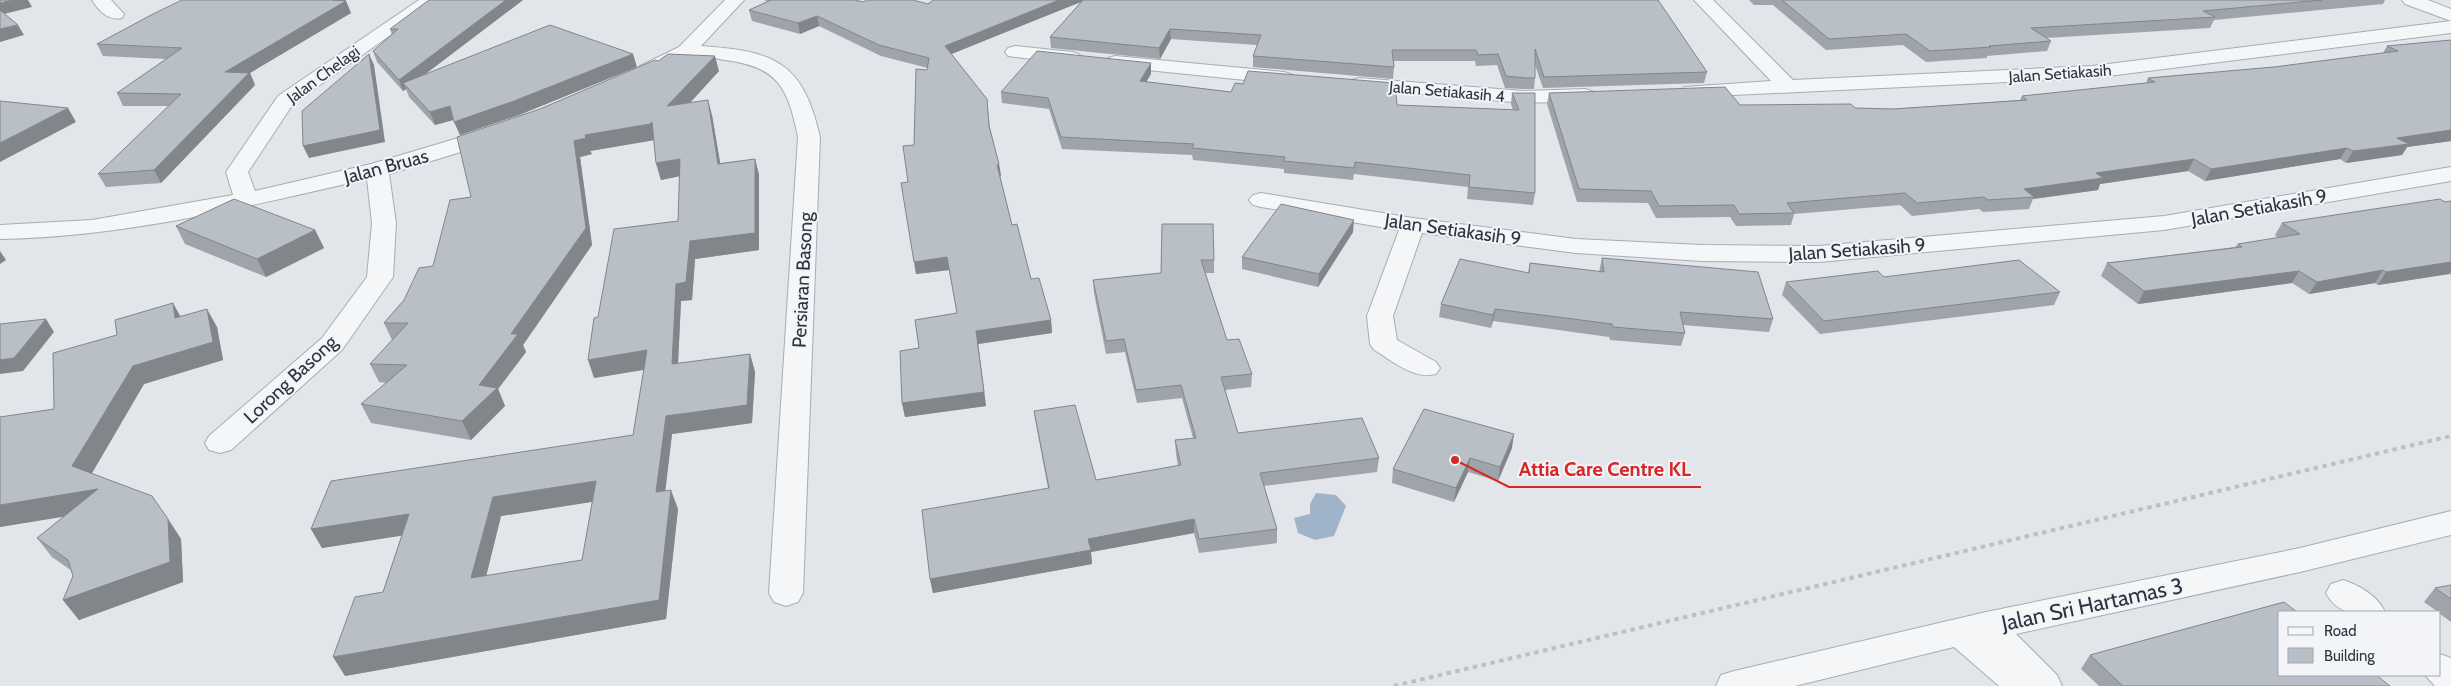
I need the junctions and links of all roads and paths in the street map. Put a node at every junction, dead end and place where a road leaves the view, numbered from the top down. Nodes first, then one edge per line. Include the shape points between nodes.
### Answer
1 (101, 0) edge
2 (431, 0) edge
3 (735, 0) edge
4 (1704, 0) edge
5 (2410, 0) edge
6 (115, 14) dead end
7 (2451, 15) edge
8 (2451, 27) edge
9 (686, 51) junction
10 (1015, 52) dead end
11 (1305, 79) edge
12 (624, 81) edge
13 (1344, 82) edge
14 (1789, 88) junction
15 (1671, 92) edge
16 (1602, 94) edge
17 (515, 126) edge
18 (378, 170) junction
19 (2451, 174) edge
20 (246, 200) junction
21 (1261, 200) dead end
22 (1413, 225) junction
23 (0, 232) edge
24 (1426, 368) dead end
25 (2451, 436) edge
26 (220, 443) dead end
27 (2451, 523) edge
28 (786, 593) dead end
29 (1973, 629) junction
30 (1394, 686) edge
31 (1734, 686) edge
32 (2024, 686) edge
33 (2044, 686) edge

1 - 6 street
2 - 20 street, Jalan Chelagi via 285,100 237,172
3 - 9 street
4 - 14 street
5 - 7 street
8 - 14 street, Jalan Setiakasih via 2092,72
9 - 12 street
9 - 28 street, Persiaran Basong via 734,54 761,60 783,72 799,96 809,137
10 - 11 street
13 - 16 street, Jalan Setiakasih 4 via 1524,97
14 - 15 street
17 - 18 street, Jalan Bruas
18 - 20 street, Jalan Bruas
18 - 26 street, Lorong Basong via 384,223 380,277 332,344
19 - 22 street, Jalan Setiakasih 9 via 2164,223 1819,254 1702,253 1576,246
20 - 23 street, Jalan Bruas via 92,227
21 - 22 street, Jalan Setiakasih 9
22 - 24 street via 1380,316 1384,344
25 - 30 path
27 - 29 street, Jalan Sri Hartamas 3 via 2300,560
29 - 31 street, Jalan Sri Hartamas 3
29 - 32 street
29 - 33 street

